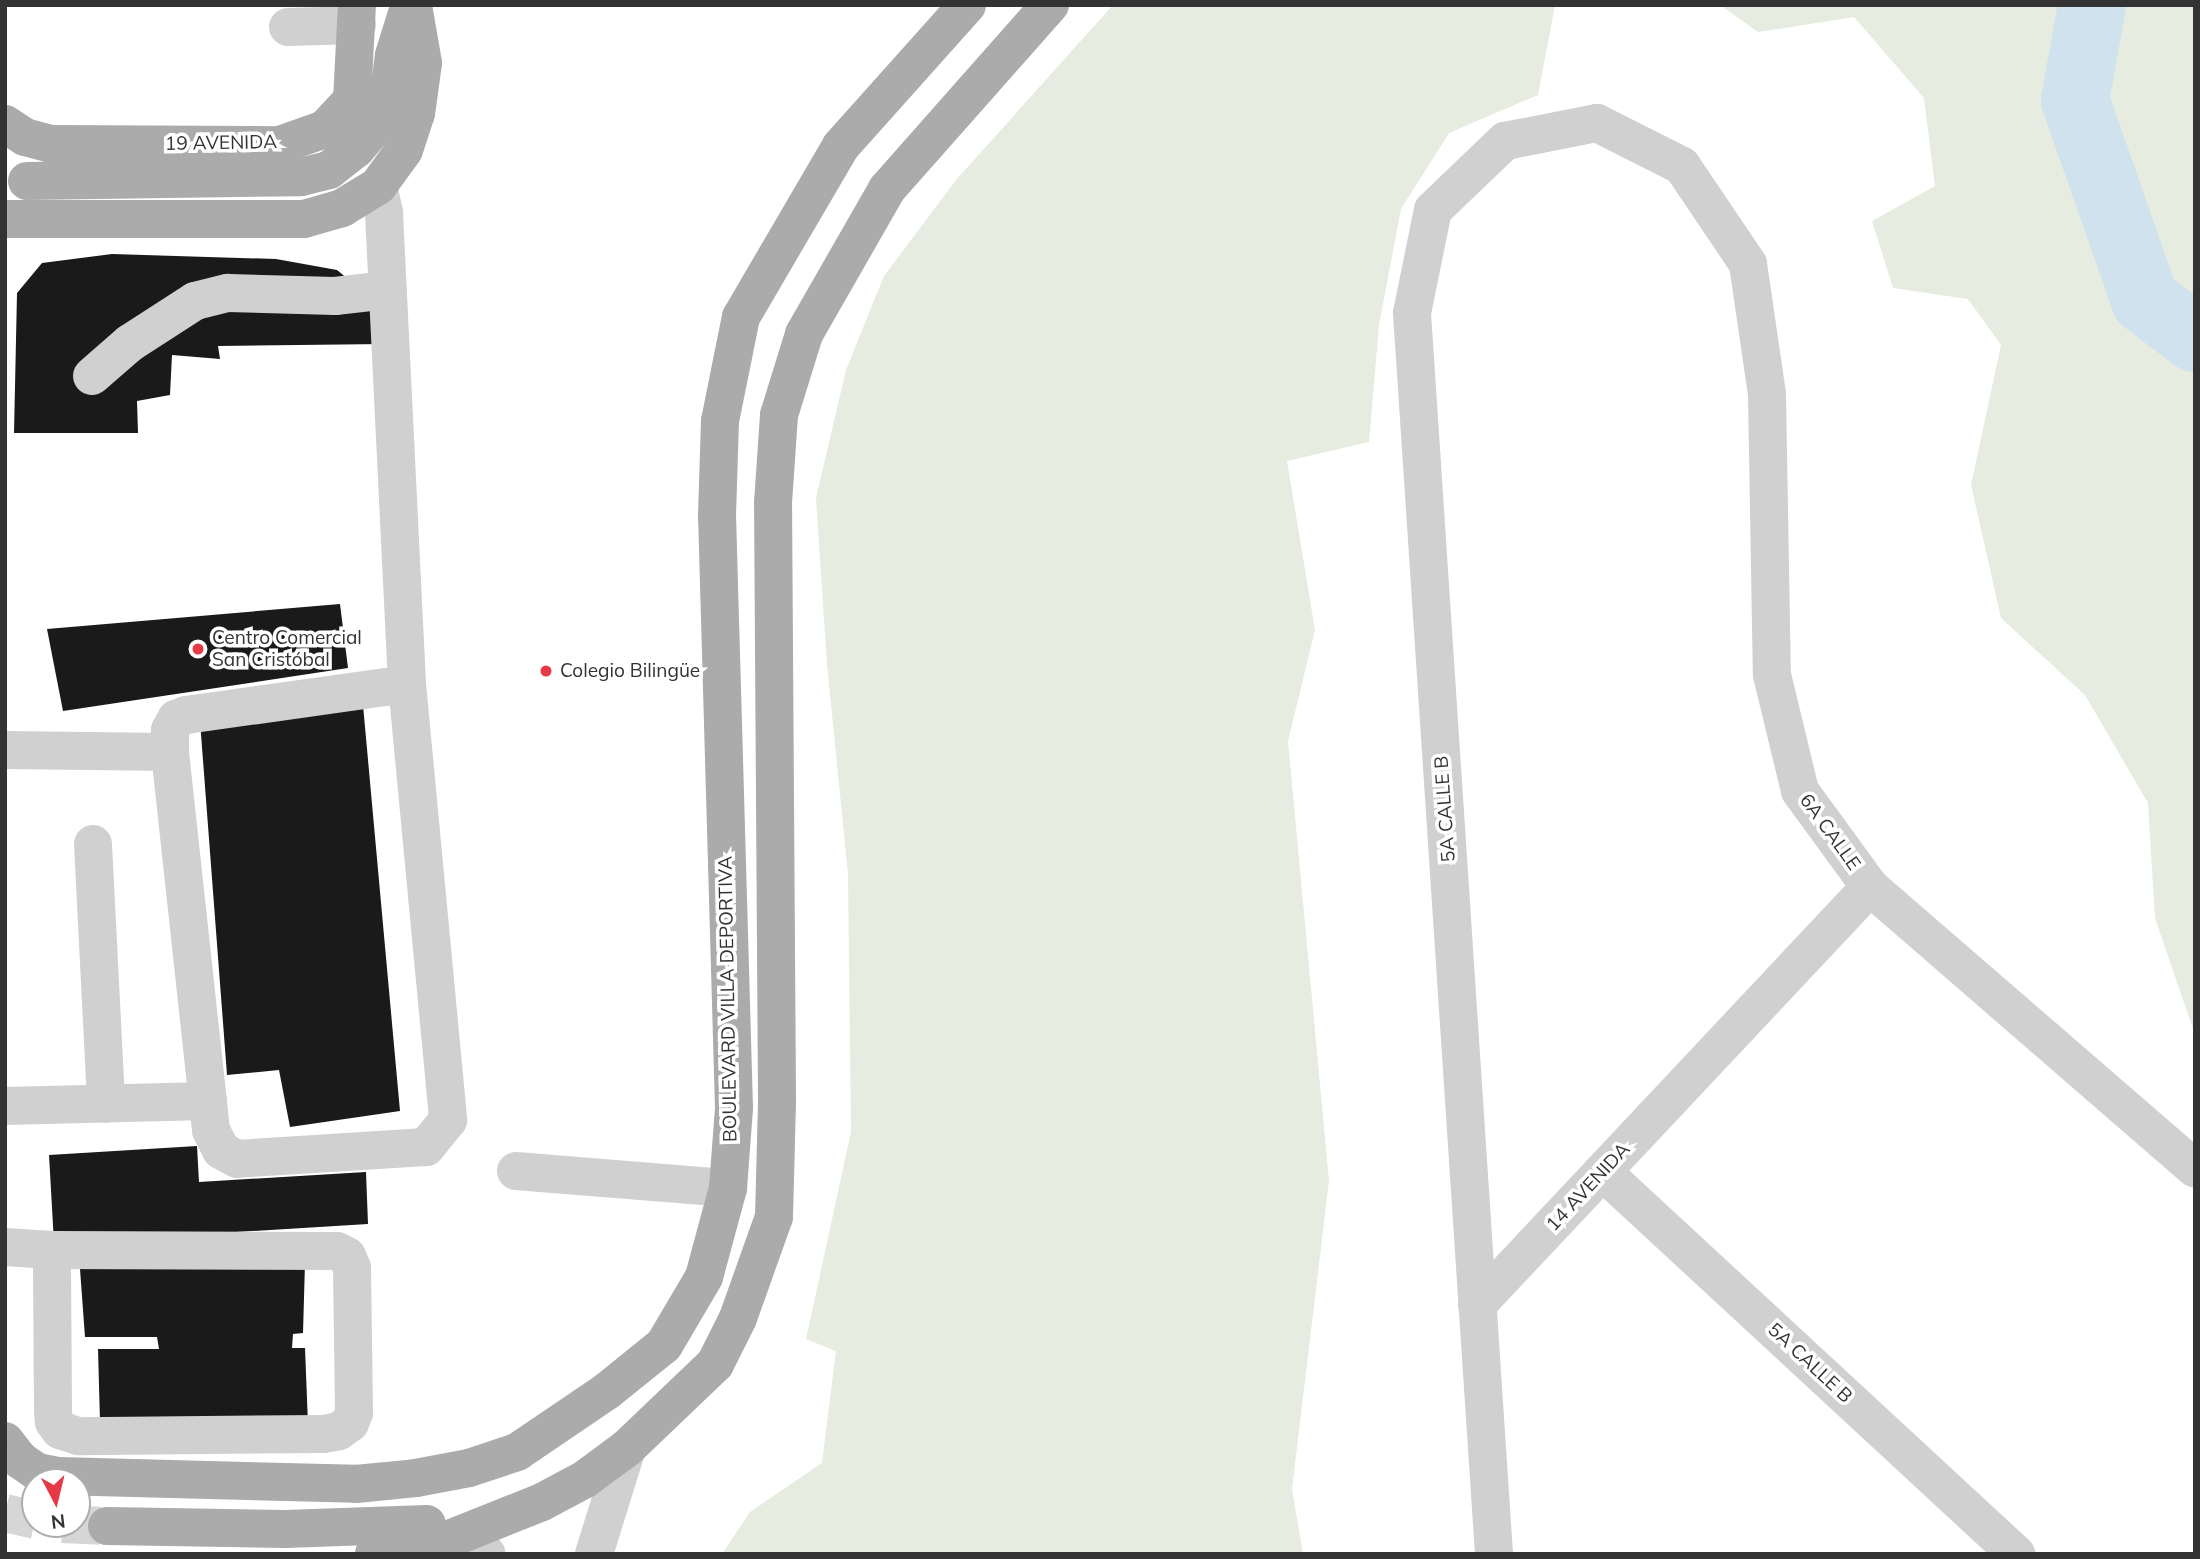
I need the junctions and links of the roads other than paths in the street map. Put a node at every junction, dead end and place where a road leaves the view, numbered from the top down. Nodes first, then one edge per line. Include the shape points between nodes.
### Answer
1 (411, 5) edge
2 (967, 5) edge
3 (1050, 5) edge
4 (357, 15) edge
5 (288, 27) dead end
6 (5, 124) edge
7 (27, 181) dead end
8 (378, 186) junction
9 (5, 219) edge
10 (1748, 264) joint
11 (388, 290) junction
12 (92, 376) dead end
13 (407, 684) junction
14 (5, 750) edge
15 (170, 752) junction
16 (93, 844) dead end
17 (1870, 887) junction
18 (729, 950) junction
19 (776, 951) junction
20 (208, 1101) junction
21 (106, 1104) junction
22 (5, 1106) edge
23 (2195, 1169) edge
24 (516, 1171) dead end
25 (1603, 1171) junction
26 (728, 1188) junction
27 (5, 1247) edge
28 (52, 1250) junction
29 (1477, 1305) junction
30 (5, 1441) edge
31 (627, 1448) junction
32 (107, 1526) tunnel mouth
33 (490, 1538) edge
34 (373, 1554) edge
35 (594, 1554) edge
36 (1494, 1554) edge
37 (2016, 1554) edge

1 - 7 main road via 394,55 388,99 375,127 329,170 301,177
1 - 8 main road via 423,64 416,114 404,150
2 - 18 main road, BOULEVARD VILLA DEPORTIVA via 841,145 741,317 720,421 717,516
3 - 19 main road via 887,189 804,334 779,415 773,503
4 - 5 street
4 - 6 main road, 19 AVENIDA via 352,100 324,129 279,145 51,144 25,137
8 - 9 main road via 342,208 304,219
8 - 11 street
10 - 17 street, 6A CALLE via 1767,395 1772,675 1800,791
10 - 29 street, 5A CALLE B via 1682,166 1597,123 1505,141 1433,210 1412,313
11 - 12 street via 335,296 228,293 195,301 130,343
11 - 13 street
13 - 15 street via 186,715 176,719 170,730
13 - 20 street via 448,1120 426,1147 237,1159 221,1150 211,1130
14 - 15 street
15 - 20 street
16 - 21 street
17 - 23 street, 6A CALLE
17 - 25 street, 14 AVENIDA
18 - 19 main road
18 - 26 main road, BOULEVARD VILLA DEPORTIVA via 734,1108
19 - 31 main road via 774,1217 738,1318 715,1364
20 - 21 street
21 - 22 street
24 - 26 street
25 - 29 street, 14 AVENIDA
25 - 37 street, 5A CALLE B
26 - 30 main road, BOULEVARD VILLA DEPORTIVA via 704,1277 664,1345 607,1391 517,1452 470,1468 356,1484 58,1476 37,1472
27 - 28 street
28 - 28 street via 337,1251 347,1256 352,1268 354,1413 350,1423 323,1434 78,1436 60,1430 53,1410
29 - 36 street
31 - 33 main road
31 - 35 street
32 - 33 main road
33 - 34 main road

